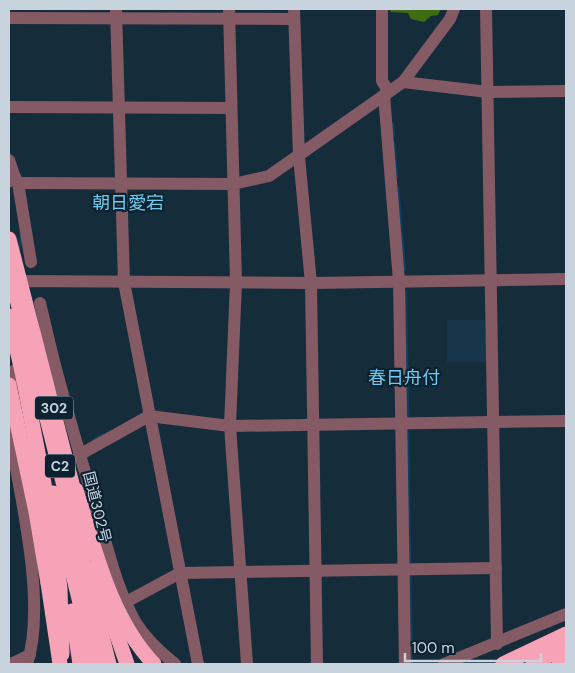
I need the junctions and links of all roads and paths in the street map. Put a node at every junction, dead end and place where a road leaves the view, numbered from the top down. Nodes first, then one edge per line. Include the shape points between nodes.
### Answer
1 (382, 9) edge
2 (454, 9) edge
3 (486, 9) edge
4 (116, 14) edge
5 (229, 14) edge
6 (294, 14) edge
7 (9, 18) edge
8 (403, 82) junction
9 (566, 91) edge
10 (488, 92) junction
11 (387, 93) junction
12 (9, 107) edge
13 (119, 107) junction
14 (232, 108) junction
15 (299, 157) junction
16 (9, 160) edge
17 (13, 180) edge
18 (121, 183) junction
19 (233, 184) junction
20 (9, 239) edge
21 (31, 262) dead end
22 (9, 268) edge
23 (566, 278) edge
24 (491, 280) junction
25 (15, 282) edge
26 (124, 282) junction
27 (236, 282) junction
28 (399, 282) junction
29 (310, 283) junction
30 (40, 303) dead end
31 (9, 316) edge
32 (34, 331) junction
33 (49, 341) junction
34 (9, 346) edge
35 (24, 369) junction
36 (9, 384) edge
37 (9, 390) edge
38 (149, 416) junction
39 (566, 421) edge
40 (493, 422) junction
41 (402, 424) junction
42 (313, 425) junction
43 (230, 426) junction
44 (9, 431) edge
45 (79, 455) junction
46 (14, 490) edge
47 (496, 568) junction
48 (404, 570) junction
49 (315, 572) junction
50 (180, 573) junction
51 (241, 573) junction
52 (107, 584) junction
53 (126, 602) junction
54 (566, 614) edge
55 (111, 621) junction
56 (142, 631) junction
57 (566, 634) edge
58 (497, 644) junction
59 (566, 645) edge
60 (29, 659) edge
61 (566, 661) edge
62 (11, 664) edge
63 (61, 664) edge
64 (80, 664) edge
65 (95, 664) edge
66 (109, 664) edge
67 (127, 664) edge
68 (142, 664) edge
69 (154, 664) edge
70 (175, 664) edge
71 (198, 664) edge
72 (247, 664) edge
73 (317, 664) edge
74 (406, 664) edge
75 (444, 664) edge
76 (504, 664) edge
77 (526, 664) edge
78 (533, 664) edge
79 (560, 664) edge

1 - 11 street via 382,81
2 - 8 street
3 - 10 street
4 - 5 street
4 - 7 street
4 - 13 street
5 - 6 street
5 - 14 street
6 - 15 street
8 - 10 street
8 - 11 street
9 - 10 street
10 - 24 street
11 - 15 street
11 - 28 street
12 - 13 street
13 - 14 street
13 - 18 street
14 - 19 street
15 - 19 street via 269,176
15 - 29 street
16 - 17 street
17 - 18 street
17 - 21 street
18 - 19 street
18 - 26 street
19 - 27 street
20 - 25 highway, 国道302号 / 302
22 - 35 highway, C2, bridge
23 - 24 street
24 - 28 street
24 - 40 street
25 - 26 street
25 - 32 highway, 国道302号 / 302
26 - 27 street
26 - 38 street
27 - 29 street
27 - 43 street
28 - 29 street
28 - 41 street
29 - 42 street
30 - 33 street
31 - 35 highway, C2
32 - 33 street
32 - 55 highway, 国道302号 / 302 via 88,546
33 - 45 street
34 - 35 highway, 302
35 - 37 street
35 - 52 highway, bridge
35 - 63 highway, bridge via 55,543 60,589
35 - 64 highway, 302 via 71,601
35 - 65 highway, C2, bridge
35 - 66 highway, C2, bridge
36 - 63 highway, bridge via 36,512
38 - 43 street
38 - 45 street
38 - 50 street
39 - 40 street
40 - 41 street
40 - 47 street
41 - 42 street
41 - 48 street
42 - 43 street
42 - 49 street
43 - 51 street
44 - 46 street
45 - 53 street
46 - 60 street via 33,583
47 - 48 street
47 - 58 street
48 - 49 street
48 - 74 street
49 - 51 street
49 - 73 street
50 - 51 street
50 - 53 street
50 - 71 street
51 - 72 street
52 - 68 highway, bridge via 121,625
52 - 69 highway, bridge via 131,633
53 - 56 street
54 - 58 street
55 - 56 street
55 - 67 highway, 国道302号 / 302
56 - 70 street
57 - 76 highway
58 - 75 street
59 - 77 highway
59 - 78 highway
60 - 62 street
61 - 79 highway

